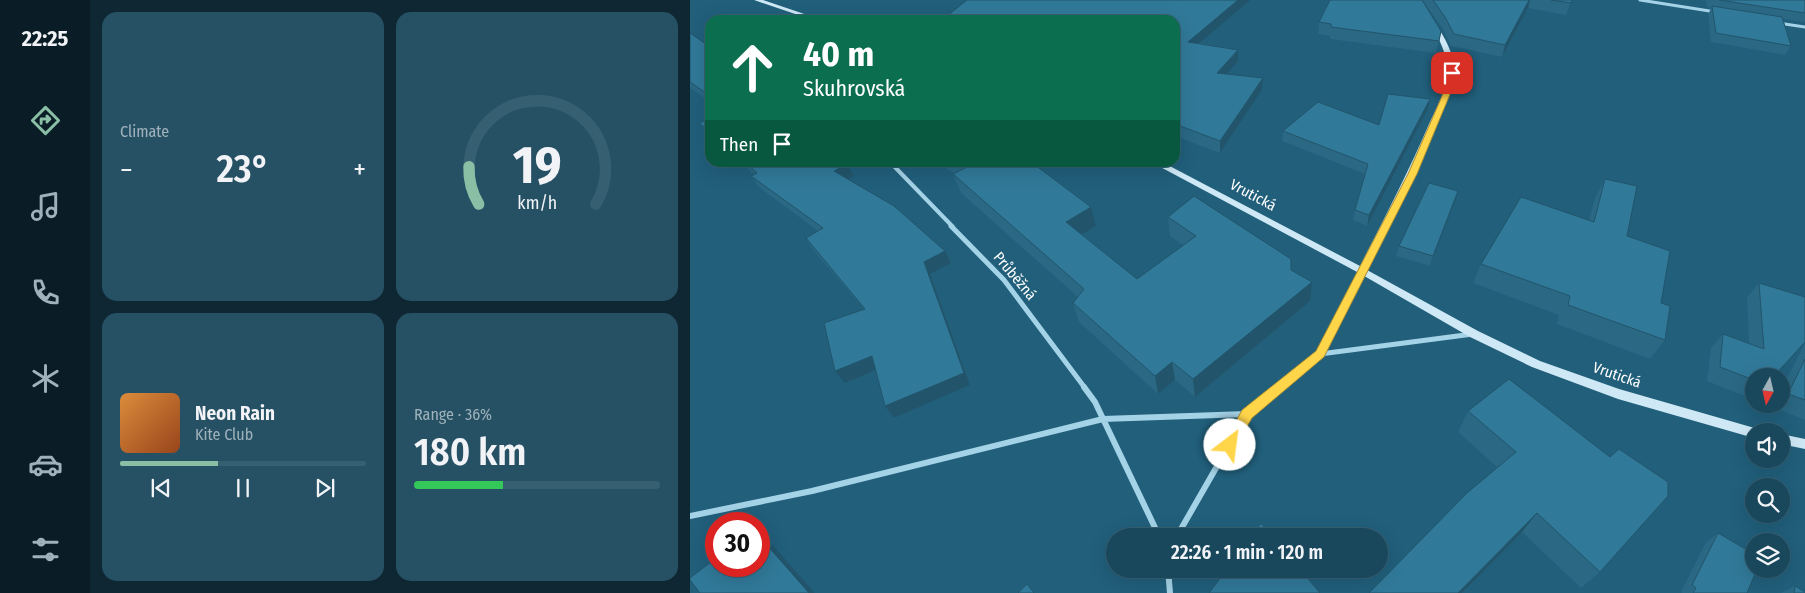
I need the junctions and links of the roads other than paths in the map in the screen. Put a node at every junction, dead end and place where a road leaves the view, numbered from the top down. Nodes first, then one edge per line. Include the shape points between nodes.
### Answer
1 (756, 0) edge
2 (1640, 0) edge
3 (1672, 0) edge
4 (1673, 5) junction
5 (1720, 13) edge
6 (803, 15) edge
7 (1428, 15) edge
8 (1777, 22) edge
9 (1805, 27) edge
10 (895, 167) edge
11 (1164, 167) edge
12 (1362, 271) junction
13 (1474, 334) junction
14 (1320, 354) junction
15 (1247, 414) junction
16 (1103, 419) junction
17 (1745, 430) edge
18 (1790, 441) edge
19 (1805, 444) edge
20 (690, 516) edge
21 (1154, 528) edge
22 (1182, 528) edge
23 (1169, 578) edge
24 (1170, 593) edge

1 - 6 street
2 - 4 street
3 - 4 street
4 - 5 street
7 - 12 street via 1448,49 1452,73 1450,87 1412,174
8 - 9 street
10 - 16 street, Průběžná via 1004,280 1094,402
11 - 12 street, Vrutická
12 - 13 street, Vrutická
12 - 14 street
13 - 14 street
13 - 17 street, Vrutická via 1536,364 1618,394
14 - 15 street
15 - 16 street
15 - 22 street
16 - 20 street via 812,491
16 - 21 street, Průběžná
18 - 19 street
23 - 24 street

